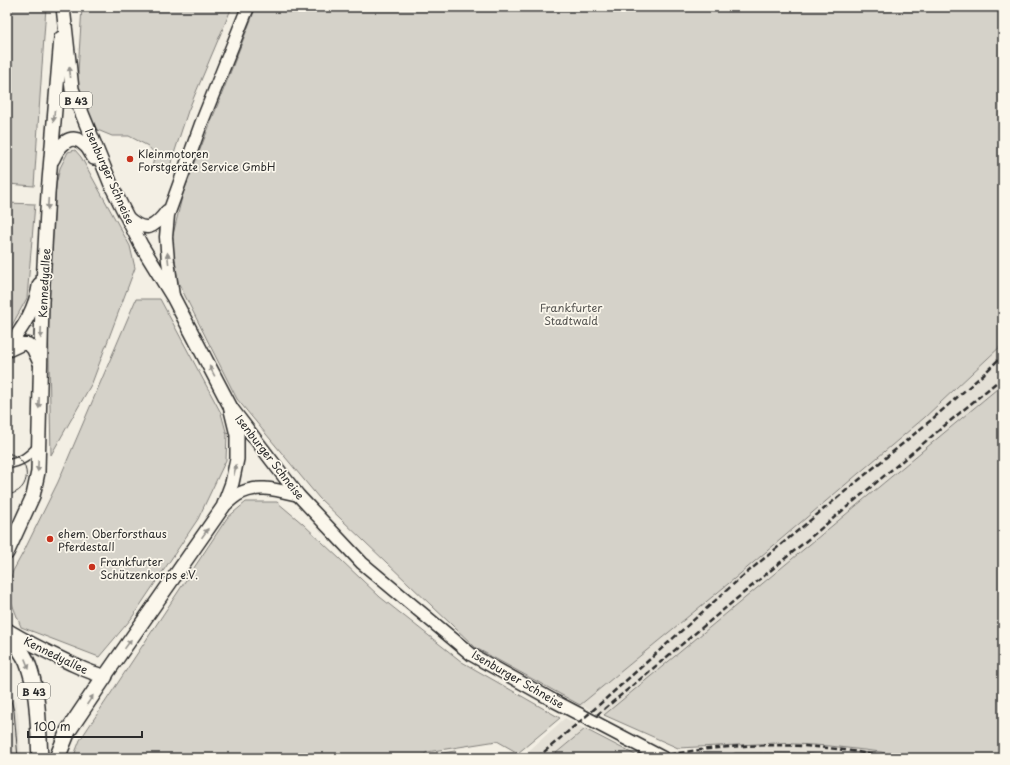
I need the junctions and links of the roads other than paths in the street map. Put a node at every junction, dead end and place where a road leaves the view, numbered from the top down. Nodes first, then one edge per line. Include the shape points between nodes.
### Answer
1 (63, 7) edge
2 (248, 7) edge
3 (50, 165) junction
4 (116, 194) junction
5 (169, 208) junction
6 (127, 217) junction
7 (45, 266) junction
8 (173, 297) junction
9 (7, 348) edge
10 (7, 351) edge
11 (40, 364) junction
12 (230, 406) junction
13 (39, 445) junction
14 (7, 464) edge
15 (298, 495) junction
16 (223, 507) junction
17 (7, 554) edge
18 (7, 630) edge
19 (106, 676) junction
20 (40, 758) edge
21 (57, 758) edge
22 (663, 758) edge

1 -> 3 main road, Kennedyallee / B 43
4 -> 1 main road, Isenburger Schneise / B 43 via 72,89
2 - 5 main road
3 - 4 main road via 57,149 63,143 72,140 82,142
3 -> 7 main road, Kennedyallee / B 43
4 - 6 main road, Isenburger Schneise / B 43
5 - 6 main road via 158,223 151,227 138,225
8 -> 5 main road via 166,237
6 - 8 main road, Isenburger Schneise / B 43 via 143,249
7 - 9 main road via 40,272 37,293 27,321
7 -> 11 main road, Kennedyallee / B 43
12 -> 8 main road, Isenburger Schneise / B 43
10 - 11 main road via 28,344
11 -> 13 main road, Kennedyallee / B 43
12 - 15 main road, Isenburger Schneise
16 -> 12 main road, B 43 via 237,459 237,435
13 - 14 street via 22,460
13 -> 17 main road, Kennedyallee / B 43 via 34,492
15 - 16 main road via 265,488 250,489 237,495
15 - 22 main road, Isenburger Schneise via 362,563 472,655
19 -> 16 main road, B 43
18 - 19 main road, Kennedyallee / B 43 via 84,670
18 -> 20 highway, B 43 via 30,672 35,696
21 -> 19 highway, B 43 via 68,731

